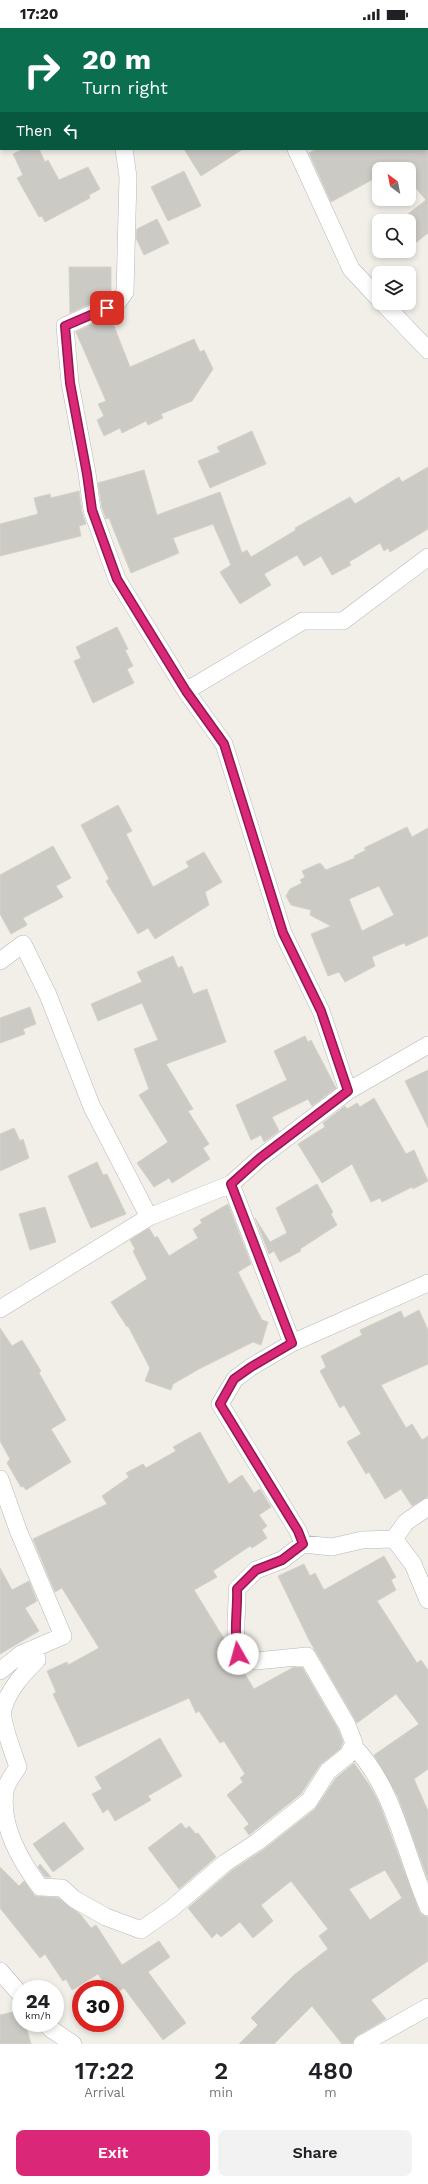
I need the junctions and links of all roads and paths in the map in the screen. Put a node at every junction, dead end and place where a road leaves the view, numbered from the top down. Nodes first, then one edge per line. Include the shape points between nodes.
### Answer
1 (124, 150) edge
2 (296, 150) edge
3 (372, 292) edge
4 (390, 310) edge
5 (428, 350) edge
6 (428, 557) edge
7 (186, 691) junction
8 (0, 961) edge
9 (428, 1045) edge
10 (348, 1091) junction
11 (231, 1184) junction
12 (148, 1217) junction
13 (428, 1283) edge
14 (0, 1309) edge
15 (292, 1343) junction
16 (0, 1479) edge
17 (428, 1507) edge
18 (394, 1539) junction
19 (303, 1544) junction
20 (428, 1600) edge
21 (35, 1648) junction
22 (0, 1671) edge
23 (353, 1746) junction
24 (428, 1907) edge
25 (0, 1971) edge
26 (12, 1985) edge
27 (428, 2007) edge
28 (49, 2032) edge
29 (74, 2044) edge
30 (362, 2044) edge

1 - 7 street via 128,178 125,292 118,302 65,326 70,383 92,510 117,579
2 - 3 street via 351,269
4 - 5 street
6 - 7 street via 343,621 303,621
7 - 10 street via 224,744 283,933 321,1011
8 - 12 street via 23,944 48,995 92,1107
9 - 10 street
10 - 11 street via 260,1158
11 - 12 street
11 - 15 street
12 - 14 street
13 - 15 street
15 - 19 street via 234,1379 220,1404 298,1531
16 - 21 street via 18,1530 63,1636
17 - 18 street via 406,1522
18 - 19 street via 362,1540 332,1547
18 - 20 street via 413,1564
19 - 23 street via 282,1560 256,1570 237,1589 235,1640 238,1654 256,1661 307,1656 347,1725
21 - 22 street via 21,1654
21 - 23 street via 36,1660 17,1681 2,1710 18,1767 5,1790 5,1813 14,1846 40,1887 62,1888 74,1899 141,1930 309,1801 328,1771 348,1754
23 - 24 street via 367,1760 387,1801
25 - 26 street
27 - 30 street
28 - 29 street

